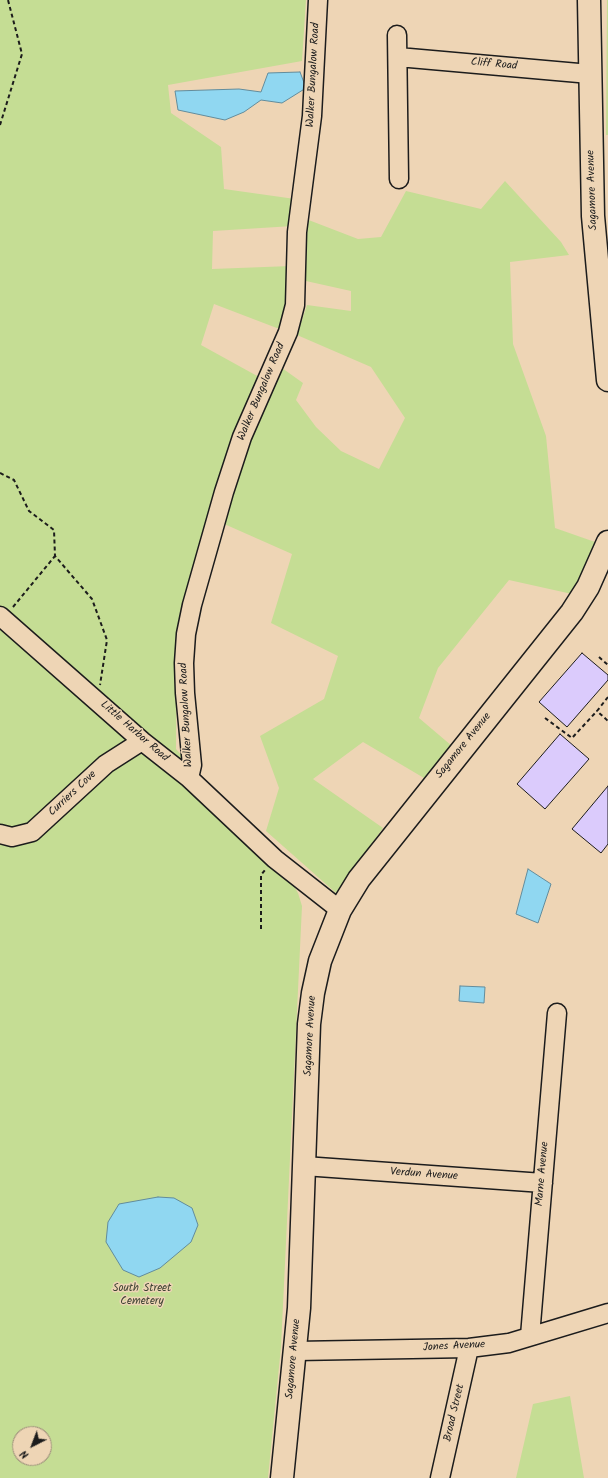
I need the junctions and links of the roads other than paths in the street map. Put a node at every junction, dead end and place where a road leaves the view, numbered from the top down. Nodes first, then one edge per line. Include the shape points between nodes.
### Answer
1 (318, 0) edge
2 (589, 0) edge
3 (397, 35) dead end
4 (398, 56) junction
5 (590, 74) junction
6 (399, 179) dead end
7 (608, 380) edge
8 (607, 546) edge
9 (2, 617) edge
10 (142, 741) junction
11 (189, 778) junction
12 (0, 834) edge
13 (340, 910) junction
14 (557, 1013) dead end
15 (304, 1166) junction
16 (543, 1183) junction
17 (608, 1313) edge
18 (530, 1336) junction
19 (469, 1348) junction
20 (296, 1351) junction
21 (282, 1478) edge
22 (440, 1478) edge

1 - 11 street, Walker Bungalow Road via 312,116 297,232 295,304 288,332 240,444 192,605 184,663 184,693 192,765
2 - 5 main road, Sagamore Avenue
3 - 4 street
4 - 5 street, Cliff Road
4 - 6 street
5 - 7 main road, Sagamore Avenue via 593,216
8 - 13 main road, Sagamore Avenue via 588,587 572,612 374,860
9 - 10 street, Little Harbor Road
10 - 11 street, Little Harbor Road
10 - 12 street, Curriers Cove via 106,764 32,832 12,837
11 - 13 street, Little Harbor Road via 275,859
13 - 15 main road, Sagamore Avenue via 320,961 311,1004
14 - 16 street, Marne Avenue
15 - 16 street, Verdun Avenue
15 - 20 main road, Sagamore Avenue
16 - 18 street, Marne Avenue
17 - 18 street, Jones Avenue
18 - 19 street, Jones Avenue via 509,1343
19 - 20 street, Jones Avenue
19 - 22 street, Broad Street
20 - 21 main road, Sagamore Avenue

